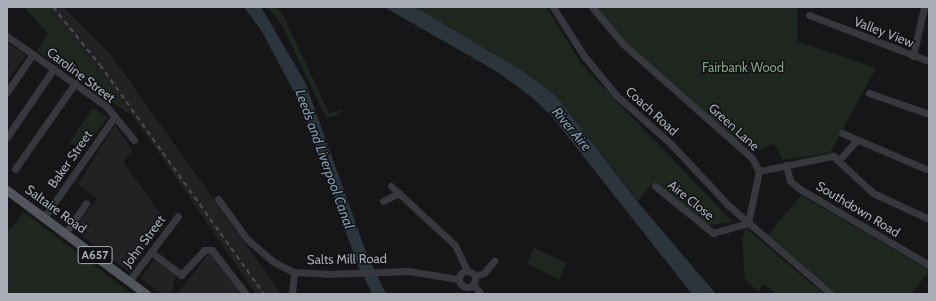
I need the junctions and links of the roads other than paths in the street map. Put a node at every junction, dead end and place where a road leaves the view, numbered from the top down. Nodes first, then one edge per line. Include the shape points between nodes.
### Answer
1 (553, 7) edge
2 (592, 7) edge
3 (924, 7) edge
4 (809, 15) dead end
5 (7, 36) edge
6 (33, 54) junction
7 (913, 56) junction
8 (929, 61) edge
9 (54, 68) junction
10 (75, 83) junction
11 (7, 92) edge
12 (869, 92) dead end
13 (929, 114) edge
14 (115, 116) junction
15 (842, 133) dead end
16 (7, 137) edge
17 (134, 140) dead end
18 (857, 140) junction
19 (839, 160) junction
20 (786, 165) junction
21 (15, 169) dead end
22 (926, 169) dead end
23 (759, 171) junction
24 (391, 186) dead end
25 (655, 186) dead end
26 (8, 193) edge
27 (399, 193) junction
28 (218, 199) dead end
29 (383, 201) dead end
30 (86, 203) dead end
31 (45, 216) junction
32 (178, 216) dead end
33 (929, 219) edge
34 (748, 223) junction
35 (66, 232) junction
36 (151, 252) junction
37 (494, 261) dead end
38 (929, 265) edge
39 (467, 271) junction
40 (294, 272) junction
41 (475, 276) junction
42 (458, 279) junction
43 (129, 281) junction
44 (473, 285) junction
45 (146, 294) edge
46 (246, 294) edge
47 (292, 294) edge
48 (481, 294) edge
49 (831, 294) edge

1 - 34 street, Coach Road via 584,56 616,95
2 - 23 street, Green Lane via 623,44 752,158
3 - 7 street
4 - 7 street, Valley View via 870,43
5 - 6 street, Caroline Street
6 - 9 street, Caroline Street
6 - 11 street
7 - 8 street, Valley View
9 - 10 street, Caroline Street
9 - 16 street
10 - 14 street, Caroline Street
10 - 21 street
12 - 13 street
14 - 17 street, Caroline Street
14 - 31 street, Baker Street
15 - 18 street
18 - 19 street
18 - 22 street
19 - 20 street via 833,156
19 - 33 street via 873,193
20 - 23 street
20 - 38 street, Southdown Road via 790,181 800,189
23 - 34 street, Green Lane
24 - 27 street
25 - 34 street, Aire Close via 713,233
26 - 31 main road, Saltaire Road / A657
27 - 29 street
27 - 39 street via 455,245
28 - 40 street, Salts Mill Road via 247,239 272,261
30 - 35 street
31 - 35 main road, Saltaire Road / A657
32 - 36 street, John Street
34 - 49 street
35 - 43 main road, Saltaire Road / A657
36 - 43 street, John Street
36 - 46 street via 181,275 204,250 212,250
37 - 41 street via 484,273
39 - 41 street
39 - 42 street
40 - 42 street, Salts Mill Road via 356,274 387,270
40 - 47 street
41 - 44 street
42 - 44 street, Salts Mill Road via 463,287
43 - 45 main road, Saltaire Road / A657
44 - 48 street, Salts Mill Road

